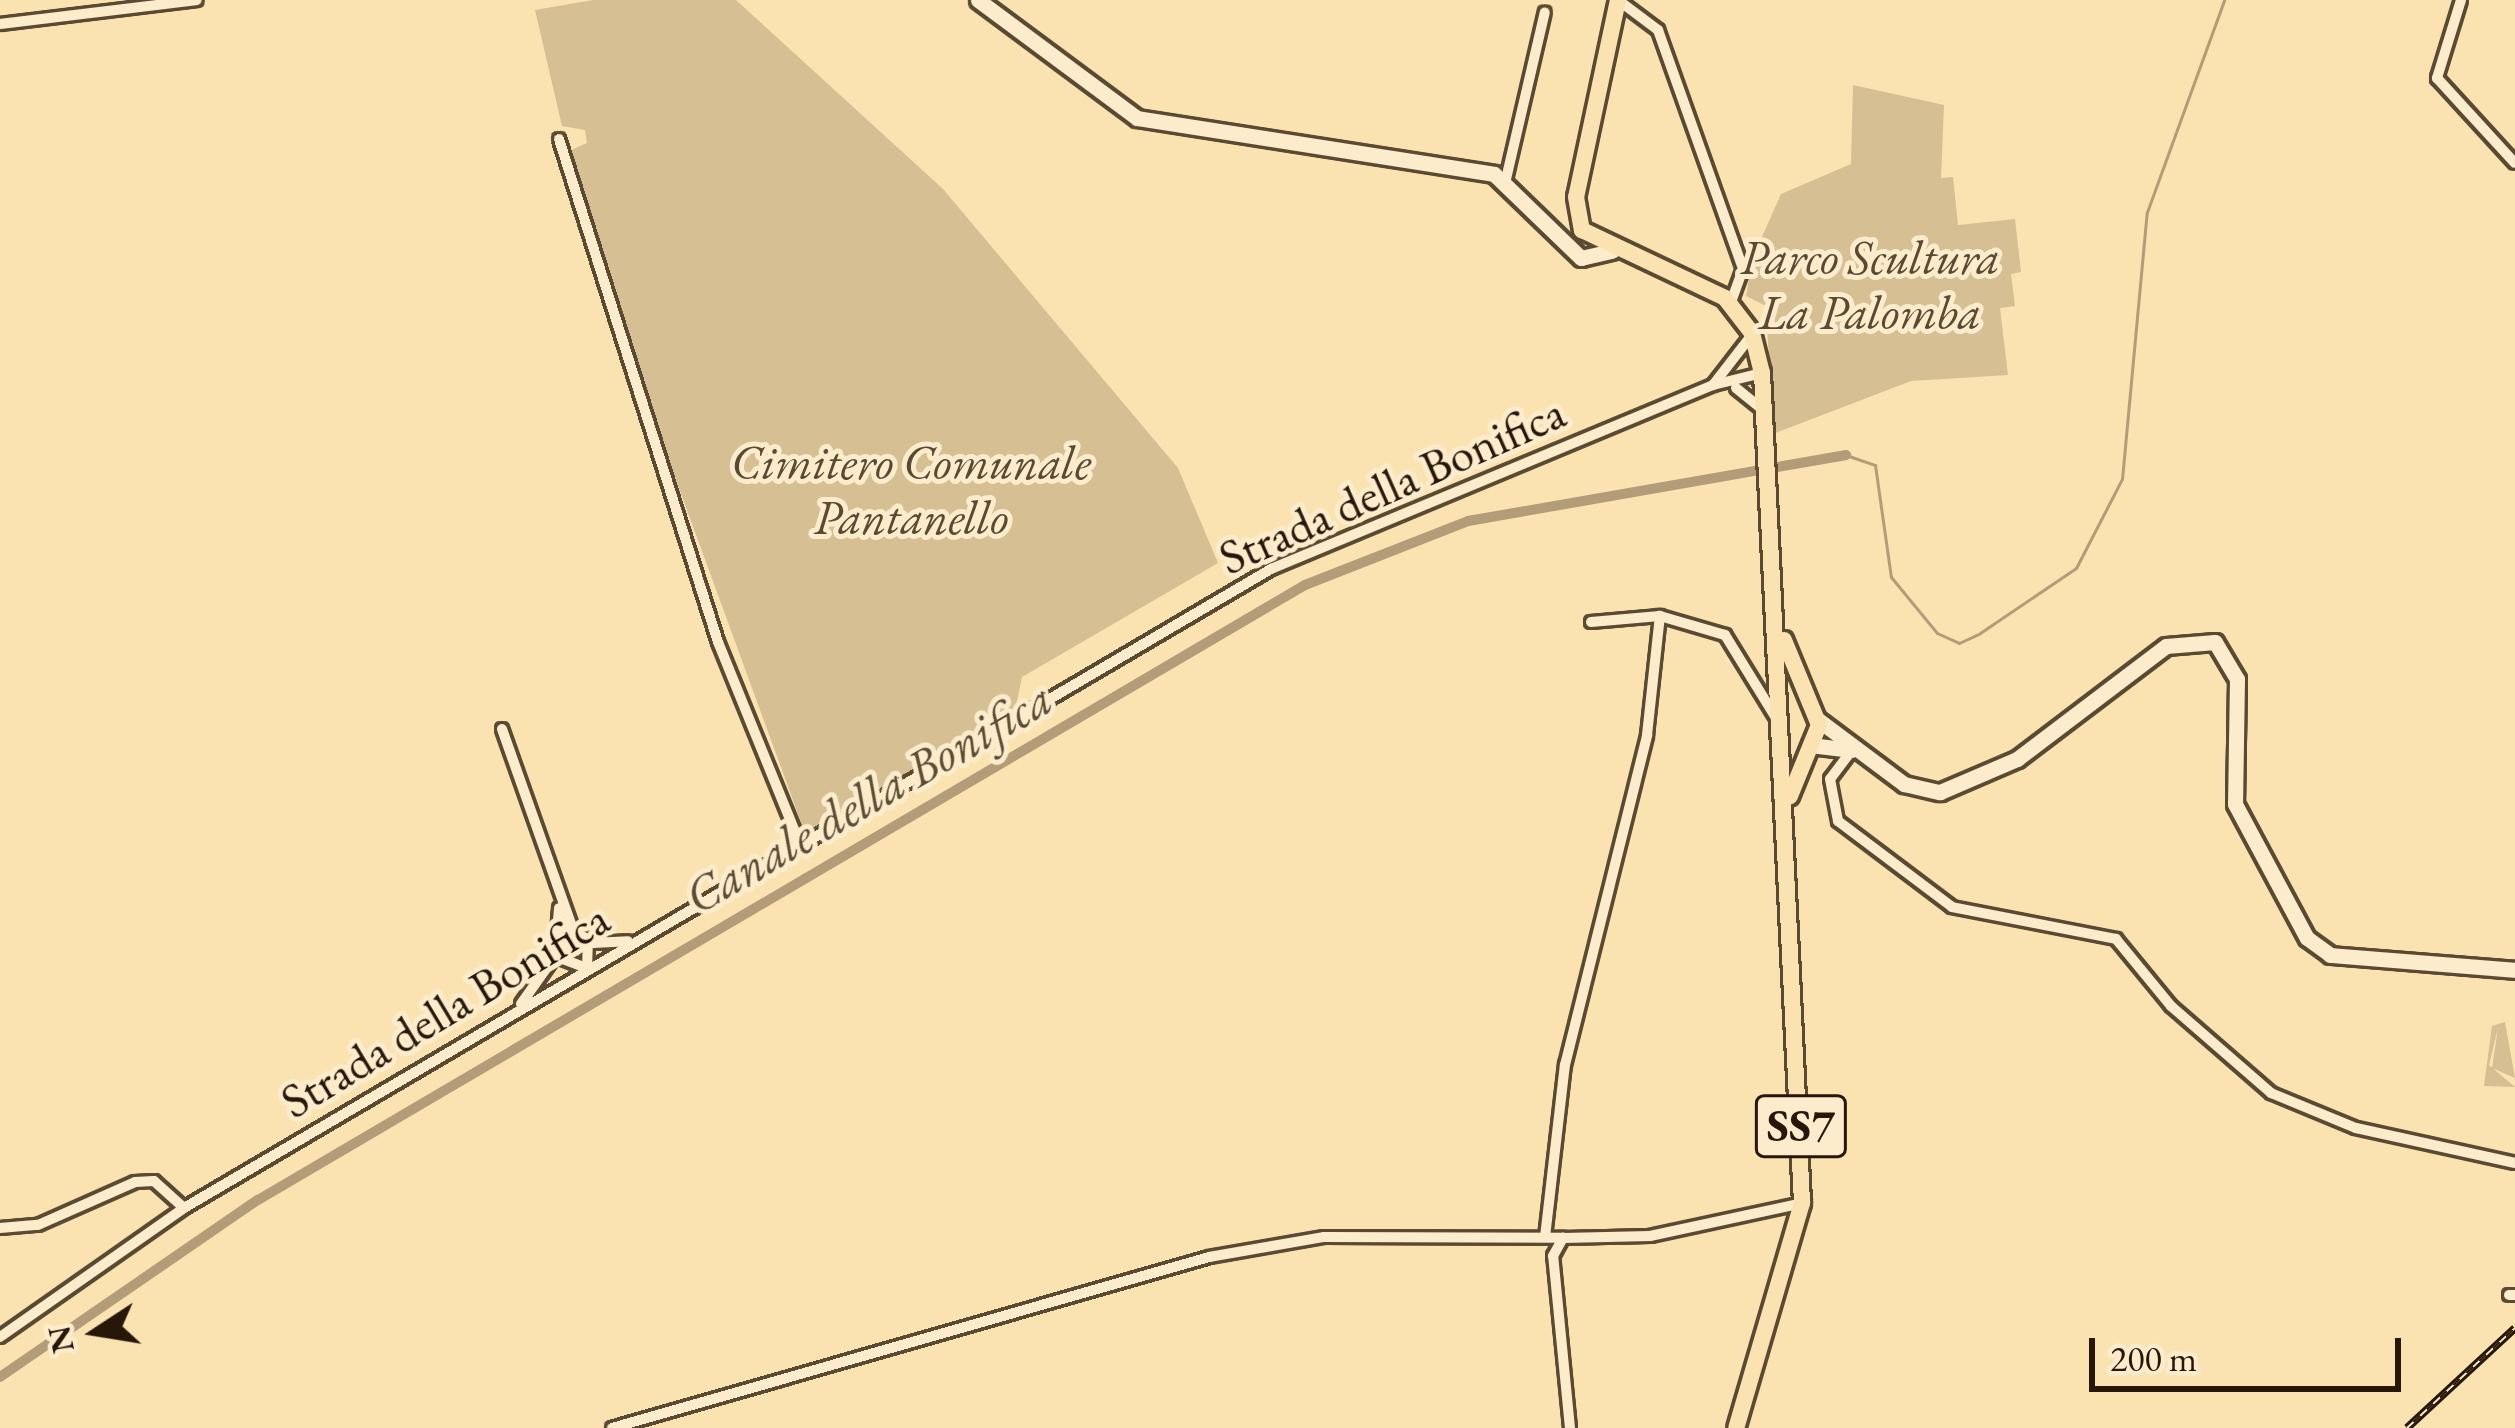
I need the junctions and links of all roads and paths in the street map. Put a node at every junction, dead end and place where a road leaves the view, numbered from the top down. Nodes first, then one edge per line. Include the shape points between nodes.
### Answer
1 (197, 0) edge
2 (978, 0) edge
3 (1618, 0) edge
4 (1632, 0) edge
5 (2461, 0) edge
6 (1544, 12) dead end
7 (0, 24) edge
8 (559, 140) dead end
9 (2515, 163) edge
10 (1507, 179) junction
11 (1612, 250) junction
12 (1730, 304) junction
13 (1752, 333) junction
14 (1735, 368) junction
15 (1762, 373) junction
16 (1713, 386) junction
17 (1736, 388) junction
18 (1764, 420) junction
19 (1660, 616) junction
20 (1775, 617) junction
21 (1592, 622) dead end
22 (1814, 714) junction
23 (1778, 716) junction
24 (502, 729) dead end
25 (1778, 740) junction
26 (1807, 747) junction
27 (1852, 750) junction
28 (1786, 815) junction
29 (800, 844) junction
30 (559, 904) junction
31 (588, 940) junction
32 (634, 940) junction
33 (555, 956) junction
34 (587, 968) junction
35 (2515, 970) edge
36 (517, 1010) junction
37 (2515, 1163) edge
38 (1802, 1203) junction
39 (184, 1208) junction
40 (0, 1228) edge
41 (1545, 1237) junction
42 (1563, 1238) junction
43 (0, 1336) edge
44 (612, 1428) edge
45 (1570, 1428) edge
46 (1736, 1428) edge

1 - 7 street
2 - 10 street via 1137,118
3 - 4 street
3 - 11 main road, SS7 via 1576,196 1582,230
4 - 12 street via 1658,31 1743,269
5 - 9 street via 2437,78
6 - 10 street
8 - 29 street via 718,642
10 - 11 street via 1581,258
11 - 12 main road, SS7
12 - 13 main road, SS7
13 - 14 street
13 - 15 main road, SS7
14 - 15 street
14 - 16 street
15 - 17 street
15 - 18 main road, SS7
16 - 17 street
16 - 29 street, Strada della Bonifica via 1271,569
17 - 18 street
18 - 20 main road, SS7
19 - 21 street
19 - 23 street via 1741,646
19 - 41 street via 1648,735 1577,1002
20 - 22 main road, SS7
20 - 23 main road, SS7
22 - 23 main road
22 - 26 main road, SS7
22 - 27 street
23 - 25 main road, SS7
24 - 30 street
25 - 26 main road
25 - 28 main road, SS7
26 - 27 street
26 - 28 main road, SS7
27 - 35 street via 1940,793 2017,759 2166,646 2215,642 2237,679 2235,804 2307,938 2330,955
27 - 37 street via 1830,779 1838,821 1952,907 2116,939 2170,1006 2271,1093 2356,1128
28 - 38 main road, SS7
29 - 32 street, Strada della Bonifica
30 - 31 street
30 - 33 street
31 - 32 street
31 - 34 street
32 - 34 street, Strada della Bonifica
33 - 34 street
33 - 36 street
34 - 36 street, Strada della Bonifica
36 - 39 street, Strada della Bonifica
38 - 42 street via 1650,1236
38 - 46 main road, SS7
39 - 40 street via 154,1181 135,1182 38,1225
39 - 43 street, Strada della Bonifica
41 - 42 street
41 - 44 street via 1324,1237 1209,1257
42 - 45 street via 1553,1256

